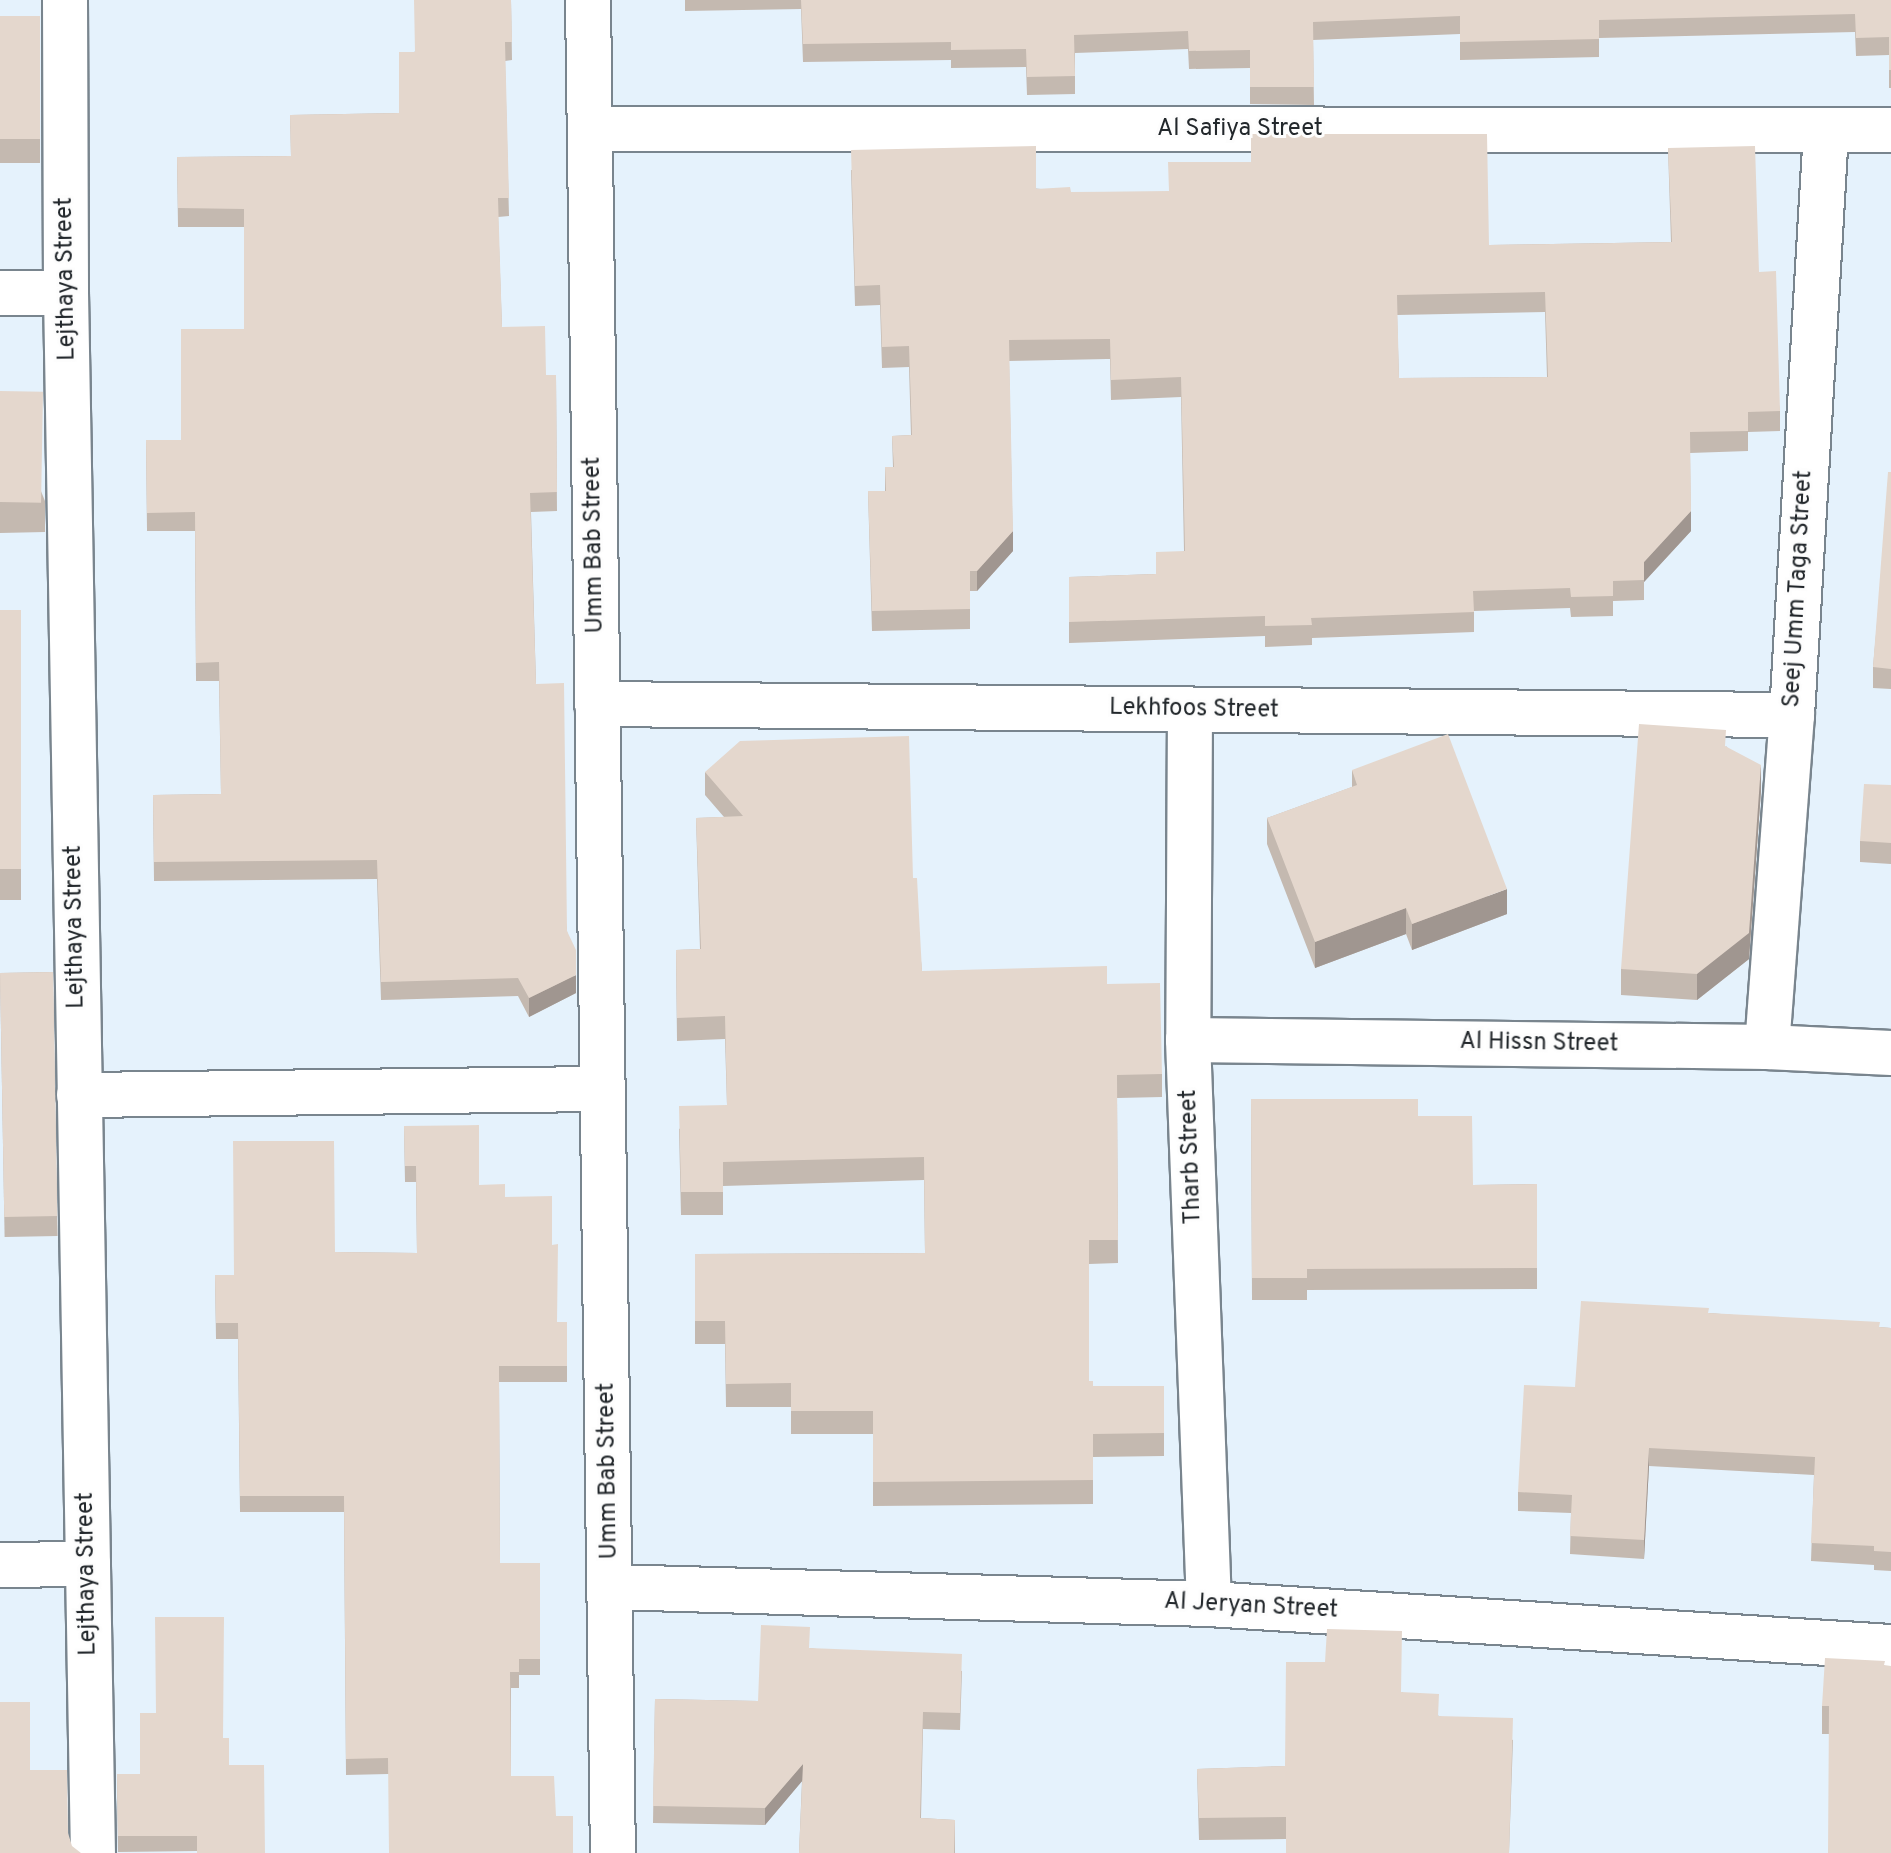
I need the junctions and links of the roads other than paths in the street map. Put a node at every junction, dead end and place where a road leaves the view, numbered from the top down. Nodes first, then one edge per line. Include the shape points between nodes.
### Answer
1 (65, 0) edge
2 (588, 0) edge
3 (590, 129) junction
4 (1826, 130) junction
5 (1891, 130) edge
6 (0, 293) edge
7 (66, 293) junction
8 (597, 704) junction
9 (1190, 710) junction
10 (1792, 715) junction
11 (1188, 1040) junction
12 (1767, 1047) junction
13 (1891, 1053) edge
14 (602, 1089) junction
15 (79, 1095) junction
16 (88, 1564) junction
17 (0, 1565) edge
18 (611, 1587) junction
19 (1209, 1604) junction
20 (1891, 1647) edge
21 (93, 1853) edge
22 (613, 1853) edge

1 - 7 street, Lejthaya Street
2 - 3 street, Umm Bab Street
3 - 4 street, Al Safiya Street
3 - 8 street, Umm Bab Street
4 - 5 street, Al Safiya Street
4 - 10 street, Seej Umm Taga Street
6 - 7 street
7 - 15 street, Lejthaya Street
8 - 9 street, Lekhfoos Street
8 - 14 street, Umm Bab Street
9 - 10 street, Lekhfoos Street
9 - 11 street, Tharb Street
10 - 12 street, Seej Umm Taga Street
11 - 12 street, Al Hissn Street
11 - 19 street, Tharb Street
12 - 13 street, Al Hissn Street
14 - 15 street
14 - 18 street, Umm Bab Street
15 - 16 street, Lejthaya Street
16 - 17 street
16 - 21 street, Lejthaya Street
18 - 19 street, Al Jeryan Street
18 - 22 street, Umm Bab Street
19 - 20 street, Al Jeryan Street

